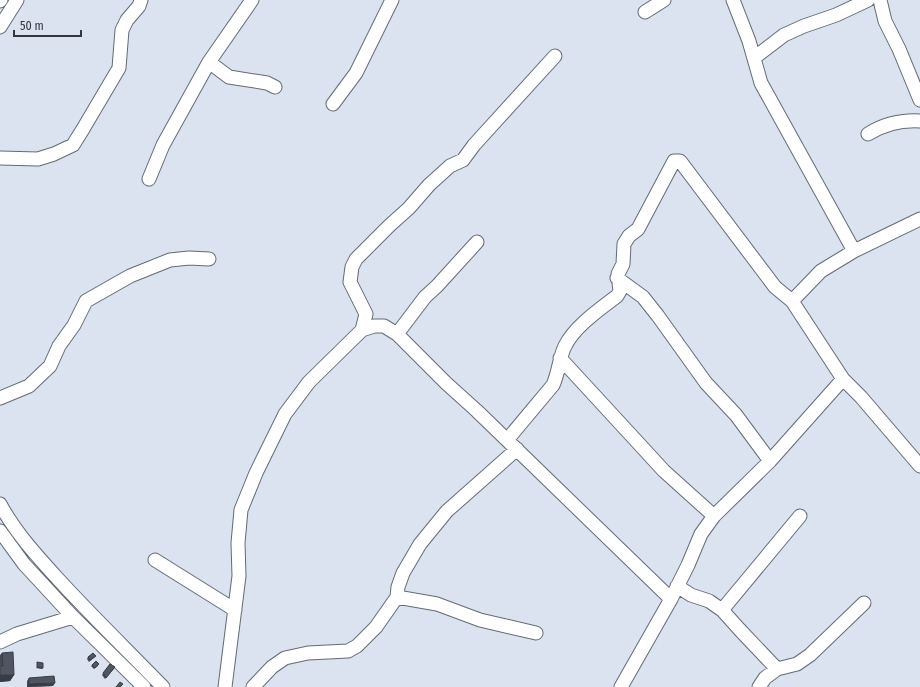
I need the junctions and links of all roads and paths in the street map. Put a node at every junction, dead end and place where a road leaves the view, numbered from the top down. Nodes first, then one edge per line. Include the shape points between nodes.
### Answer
1 (17, 0) edge
2 (141, 0) edge
3 (252, 0) edge
4 (392, 0) edge
5 (664, 0) edge
6 (733, 0) edge
7 (868, 0) edge
8 (880, 0) edge
9 (645, 12) dead end
10 (0, 27) edge
11 (556, 56) dead end
12 (754, 58) junction
13 (209, 62) junction
14 (275, 87) dead end
15 (920, 100) edge
16 (333, 104) dead end
17 (920, 120) edge
18 (868, 134) dead end
19 (0, 158) edge
20 (149, 179) dead end
21 (920, 219) edge
22 (477, 242) dead end
23 (854, 251) junction
24 (209, 260) dead end
25 (618, 278) junction
26 (792, 301) junction
27 (362, 330) junction
28 (397, 334) junction
29 (560, 358) junction
30 (843, 379) junction
31 (0, 398) edge
32 (507, 440) junction
33 (517, 449) junction
34 (770, 461) junction
35 (920, 466) edge
36 (0, 504) edge
37 (714, 516) junction
38 (800, 516) dead end
39 (0, 531) edge
40 (34, 553) junction
41 (155, 560) dead end
42 (24, 564) junction
43 (677, 586) junction
44 (397, 597) junction
45 (671, 599) junction
46 (864, 603) dead end
47 (235, 610) junction
48 (722, 610) junction
49 (73, 617) junction
50 (536, 633) dead end
51 (0, 642) edge
52 (777, 669) junction
53 (144, 687) edge
54 (163, 687) edge
55 (225, 687) edge
56 (253, 687) edge
57 (621, 687) edge
58 (759, 687) edge

1 - 10 street
2 - 19 street via 122,30 119,68 72,145 38,159
3 - 13 street
4 - 16 street via 356,73
5 - 9 street
6 - 12 street
7 - 12 street via 784,35
8 - 15 street via 885,21
11 - 27 street via 463,160 450,166 429,185 410,208 356,259 350,282 366,314
12 - 23 street via 761,82
13 - 14 street via 229,77 267,83
13 - 20 street via 163,145
17 - 18 street via 881,126
21 - 23 street
22 - 28 street via 424,297
23 - 26 street via 821,272
24 - 31 street via 170,260 130,276 86,301 50,366 29,386
25 - 26 street via 623,264 624,244 638,229 673,163 677,160 775,287
25 - 29 street via 620,291 617,296 572,335
25 - 34 street via 643,297 706,384 736,415
26 - 30 street
27 - 28 street via 384,326
27 - 47 street via 309,382 285,414 256,473 241,510
28 - 32 street
29 - 32 street via 558,375 553,385
29 - 37 street via 664,471
30 - 34 street
30 - 35 street via 861,396
32 - 33 street
33 - 44 street via 446,511 420,544 403,573
33 - 45 street
34 - 37 street
36 - 40 street
37 - 43 street via 701,534
38 - 48 street
39 - 42 street
40 - 42 street
40 - 54 street via 85,609
41 - 47 street
42 - 49 street
43 - 45 street
43 - 48 street
44 - 50 street via 437,604 480,620
44 - 56 street via 376,627 357,646 343,652 308,653 285,658 272,667
45 - 57 street
46 - 52 street via 810,655 797,664
47 - 55 street
48 - 52 street
49 - 51 street via 17,634
49 - 53 street
52 - 58 street via 765,678

